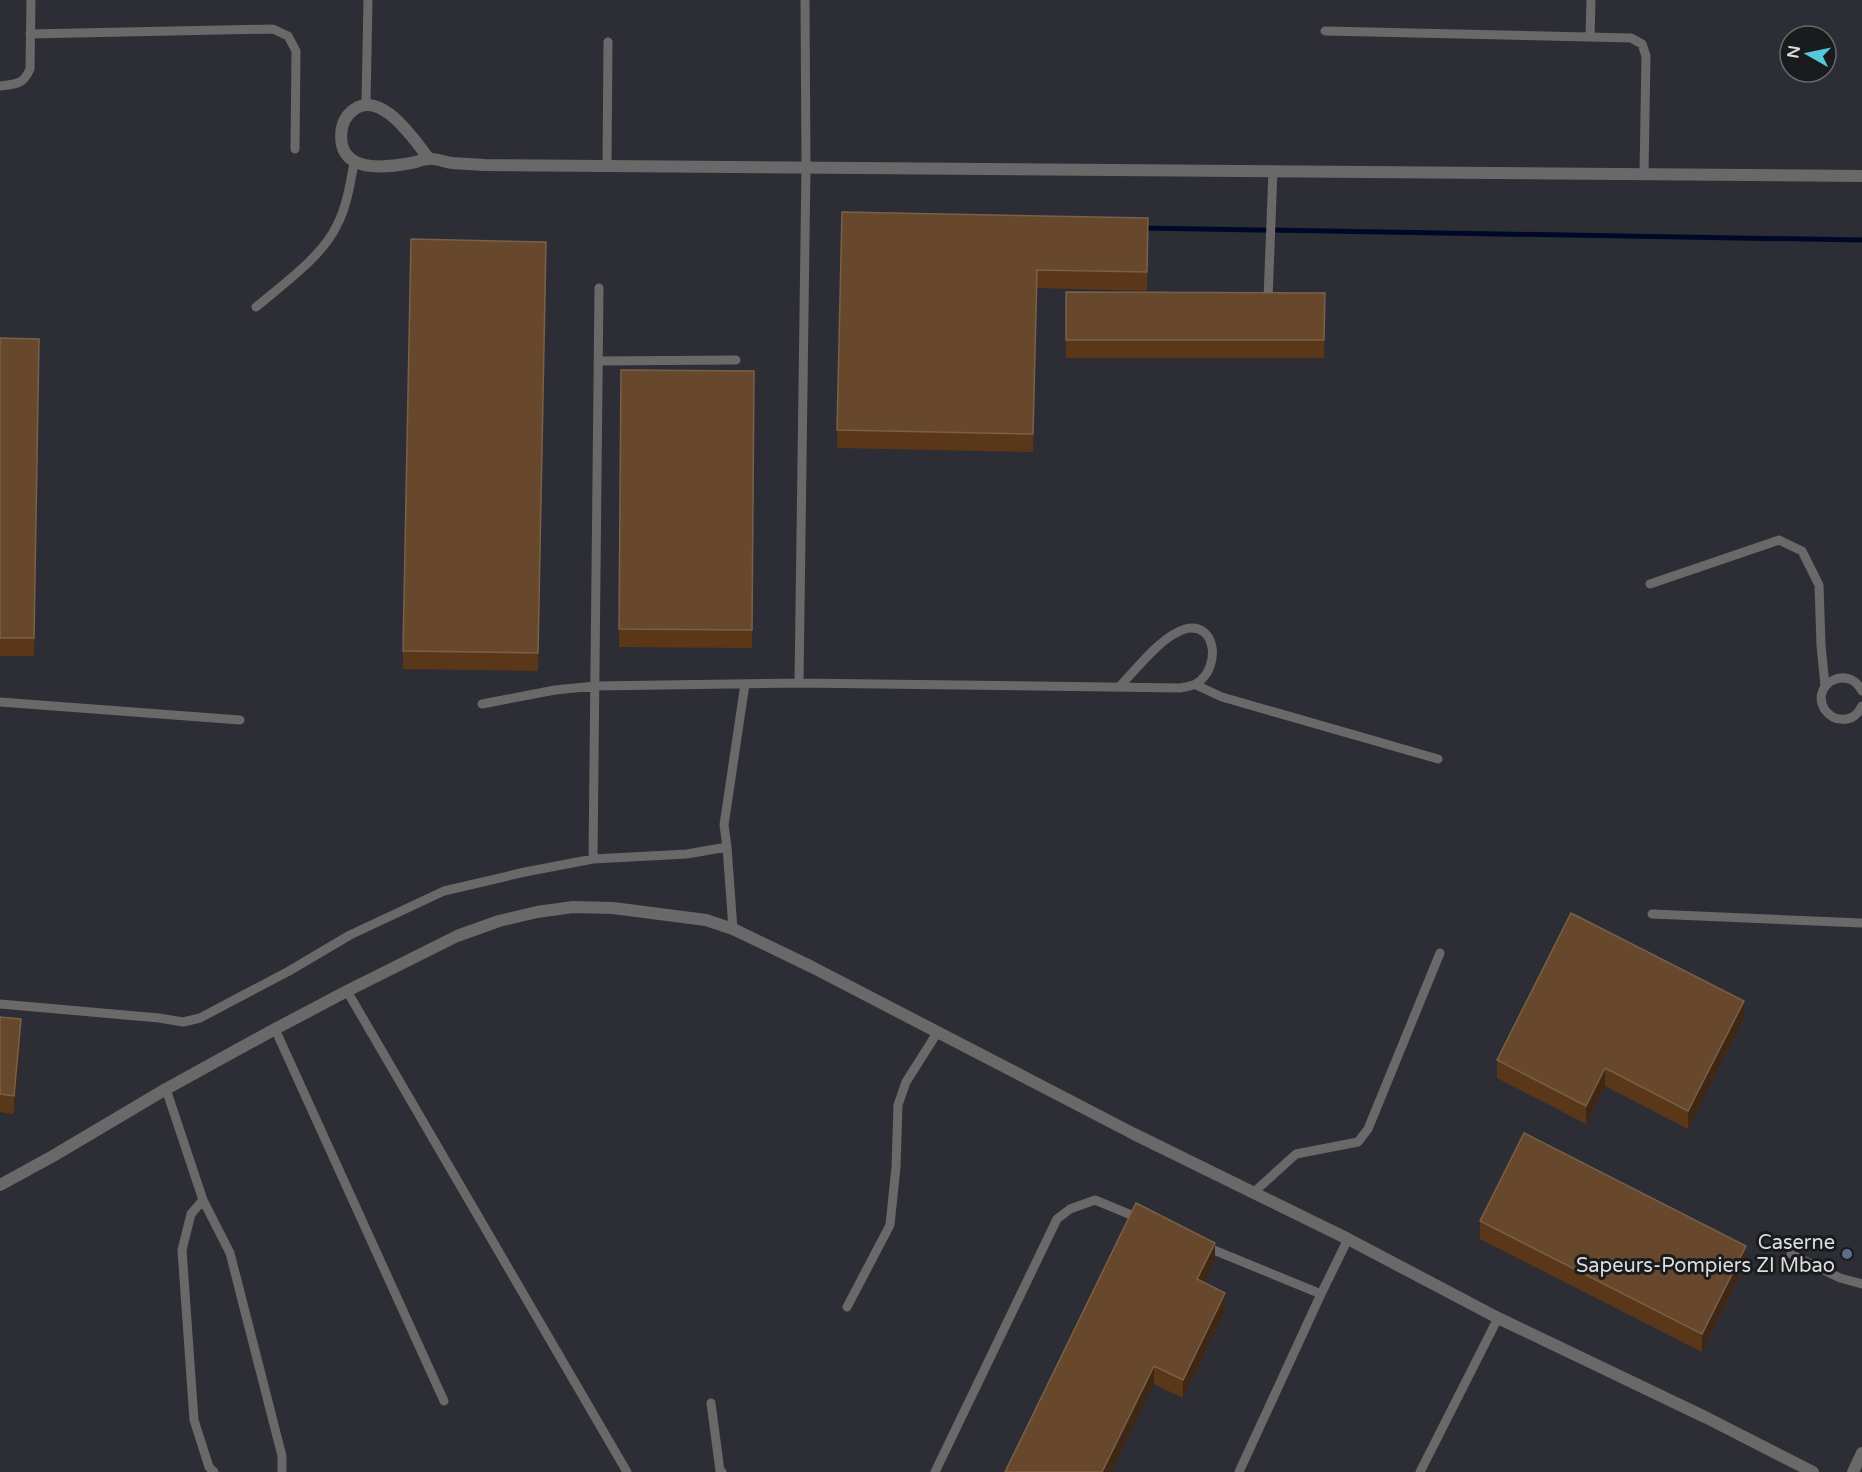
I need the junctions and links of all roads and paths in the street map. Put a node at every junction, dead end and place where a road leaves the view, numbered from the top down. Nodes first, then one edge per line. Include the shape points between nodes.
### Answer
1 (31, 0) edge
2 (368, 0) edge
3 (805, 0) edge
4 (1591, 0) edge
5 (1325, 31) dead end
6 (30, 34) junction
7 (1590, 37) junction
8 (608, 42) dead end
9 (0, 86) edge
10 (366, 104) junction
11 (295, 149) dead end
12 (429, 159) junction
13 (354, 163) junction
14 (607, 165) junction
15 (806, 166) junction
16 (1273, 170) junction
17 (1644, 174) junction
18 (1862, 176) edge
19 (599, 288) dead end
20 (1268, 299) edge
21 (256, 307) dead end
22 (736, 360) dead end
23 (598, 361) junction
24 (1650, 584) dead end
25 (800, 683) junction
26 (745, 684) junction
27 (1196, 685) junction
28 (595, 686) junction
29 (1825, 686) junction
30 (1119, 687) junction
31 (1862, 691) edge
32 (0, 702) edge
33 (482, 704) dead end
34 (1862, 707) edge
35 (240, 720) dead end
36 (1438, 759) dead end
37 (727, 847) junction
38 (593, 859) junction
39 (1652, 914) dead end
40 (1862, 923) edge
41 (733, 930) junction
42 (1440, 953) dead end
43 (347, 991) junction
44 (0, 1004) edge
45 (275, 1029) junction
46 (937, 1033) junction
47 (166, 1089) junction
48 (0, 1185) edge
49 (1253, 1192) junction
50 (203, 1200) junction
51 (1149, 1223) edge
52 (1348, 1239) junction
53 (1192, 1241) edge
54 (1791, 1254) dead end
55 (1862, 1284) edge
56 (1321, 1294) junction
57 (847, 1307) dead end
58 (1498, 1318) junction
59 (444, 1401) dead end
60 (711, 1403) dead end
61 (1862, 1453) edge
62 (214, 1472) edge
63 (282, 1472) edge
64 (627, 1472) edge
65 (722, 1472) edge
66 (935, 1472) edge
67 (1239, 1472) edge
68 (1420, 1472) edge
69 (1813, 1472) edge
70 (1853, 1472) edge

1 - 6 lane
2 - 10 lane
3 - 15 lane
4 - 7 lane
5 - 7 lane
6 - 9 lane via 30,69 25,80
6 - 11 lane via 273,29 288,36 296,51
7 - 17 lane via 1631,38 1642,44 1646,56
8 - 14 lane
10 - 12 street via 389,113
10 - 13 street via 350,112 342,124 344,152
12 - 13 street via 383,166
12 - 14 street via 484,165
13 - 21 lane via 347,200 326,244
14 - 15 street
15 - 16 street
15 - 25 lane
16 - 17 street
16 - 20 lane
17 - 18 street
19 - 23 lane
22 - 23 lane
23 - 28 lane
24 - 29 lane via 1779,540 1802,551 1819,585
25 - 26 lane
25 - 30 lane
26 - 28 lane
26 - 37 lane via 724,825
27 - 30 lane
27 - 30 lane via 1208,674 1213,650 1203,632 1193,628 1173,635
27 - 36 lane via 1222,697
28 - 33 lane
28 - 38 lane
29 - 31 lane via 1846,678
29 - 34 lane via 1821,695 1827,714 1846,720
32 - 35 lane
37 - 38 lane via 687,854
37 - 41 lane
38 - 44 lane via 444,891 350,935 200,1018 183,1023
39 - 40 lane
41 - 43 street via 706,920 613,908 573,907 537,912 457,936
41 - 46 street
42 - 49 lane via 1368,1128 1358,1142 1296,1154
43 - 45 street
43 - 64 lane
45 - 47 street
45 - 59 lane
46 - 49 street
46 - 57 lane via 906,1082 898,1105 890,1225
47 - 48 street
47 - 50 lane
49 - 52 street
50 - 62 lane via 190,1214 182,1250 194,1420
50 - 63 lane via 230,1254 282,1456
51 - 66 lane via 1095,1200 1070,1209 1057,1219
52 - 56 lane
52 - 58 street
53 - 56 lane
54 - 55 lane via 1840,1278
56 - 67 lane
58 - 68 lane
58 - 69 street
60 - 65 lane
61 - 70 street

